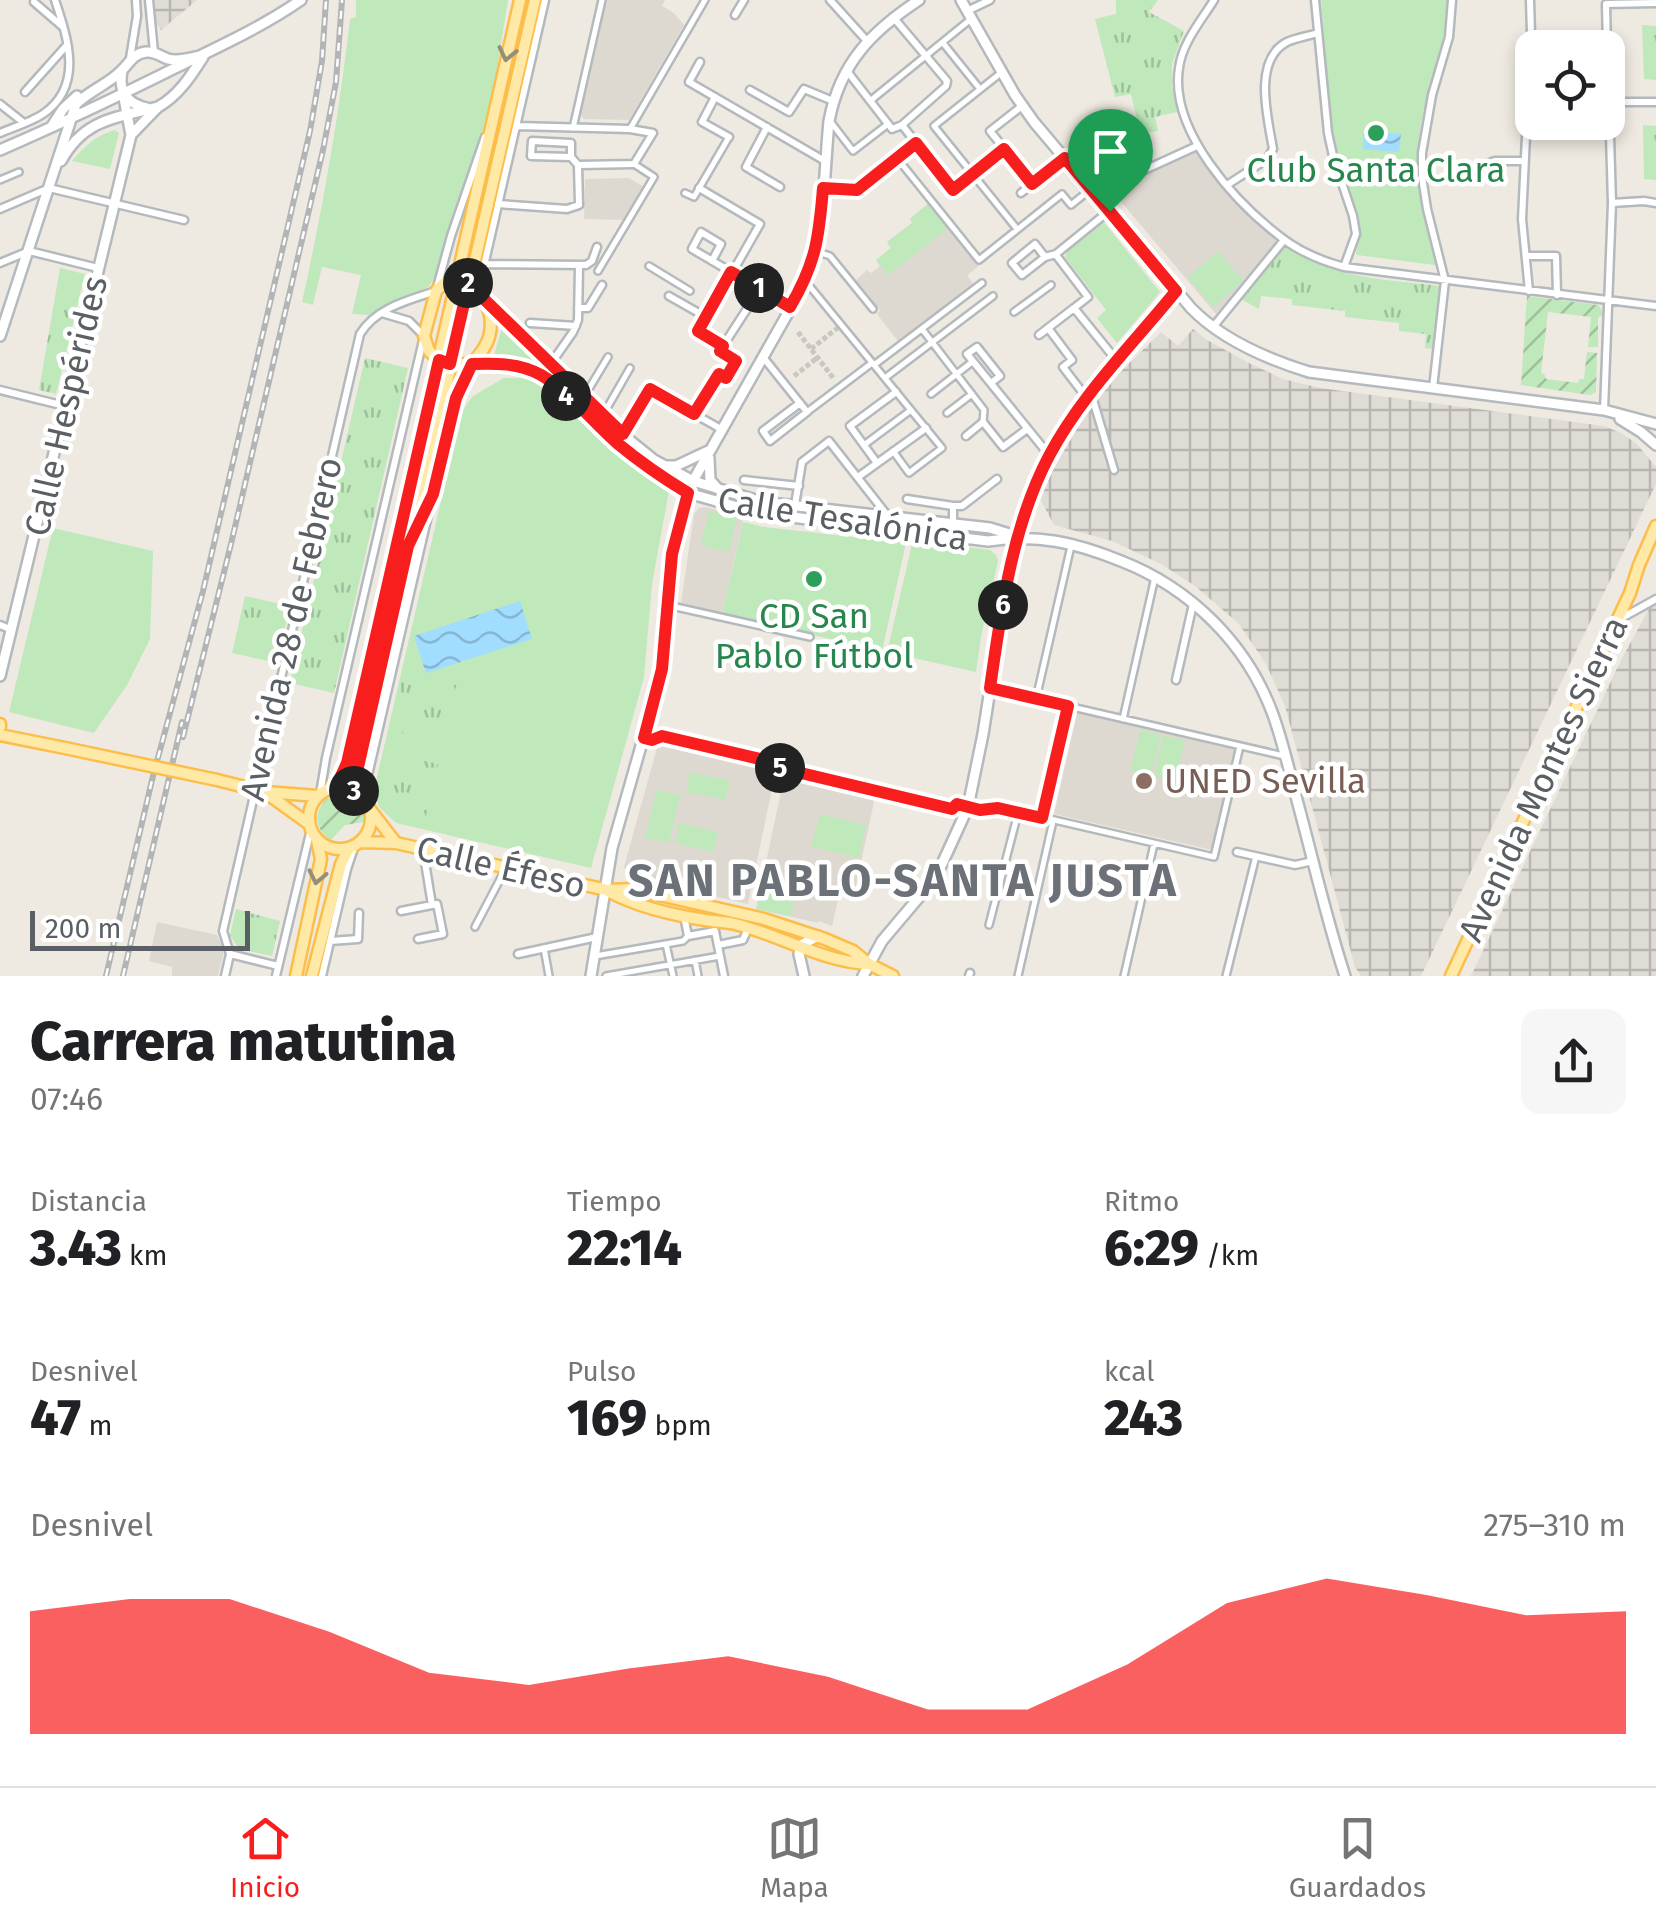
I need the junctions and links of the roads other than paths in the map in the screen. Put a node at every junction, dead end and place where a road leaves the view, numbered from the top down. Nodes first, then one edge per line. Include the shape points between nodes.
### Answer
1 (55, 0) edge
2 (136, 0) edge
3 (149, 0) edge
4 (302, 0) edge
5 (520, 0) edge
6 (536, 0) edge
7 (545, 0) edge
8 (602, 0) edge
9 (705, 0) edge
10 (744, 0) edge
11 (830, 0) edge
12 (919, 0) edge
13 (990, 0) edge
14 (1214, 0) edge
15 (1315, 0) edge
16 (1452, 0) edge
17 (1530, 0) edge
18 (34, 2) edge
19 (1606, 2) edge
20 (1656, 3) edge
21 (964, 6) edge
22 (735, 14) dead end
23 (893, 17) junction
24 (63, 27) junction
25 (1607, 30) edge
26 (1318, 33) junction
27 (867, 42) junction
28 (943, 43) junction
29 (68, 44) junction
30 (154, 52) junction
31 (202, 55) junction
32 (927, 56) junction
33 (167, 58) junction
34 (129, 60) junction
35 (700, 62) dead end
36 (174, 68) junction
37 (847, 70) junction
38 (122, 71) junction
39 (1002, 72) junction
40 (98, 86) junction
41 (980, 89) junction
42 (750, 90) dead end
43 (26, 92) dead end
44 (71, 93) junction
45 (124, 93) junction
46 (171, 98) junction
47 (715, 98) junction
48 (870, 101) junction
49 (105, 102) junction
50 (833, 102) junction
51 (1625, 102) edge
52 (1656, 102) edge
53 (0, 104) edge
54 (138, 106) junction
55 (1022, 106) junction
56 (158, 107) junction
57 (495, 107) junction
58 (126, 110) junction
59 (70, 119) junction
60 (110, 119) junction
61 (829, 121) junction
62 (24, 123) junction
63 (888, 124) junction
64 (516, 126) junction
65 (902, 126) junction
66 (767, 127) junction
67 (51, 128) junction
68 (573, 128) junction
69 (630, 128) junction
70 (0, 133) edge
71 (131, 135) junction
72 (729, 137) joint
73 (1610, 140) edge
74 (571, 143) junction
75 (916, 143) junction
76 (1197, 146) junction
77 (1004, 149) junction
78 (0, 150) edge
79 (570, 157) junction
80 (898, 158) junction
81 (1065, 158) junction
82 (825, 160) junction
83 (1524, 161) junction
84 (634, 164) junction
85 (578, 165) junction
86 (19, 172) dead end
87 (1464, 172) dead end
88 (974, 174) junction
89 (0, 180) edge
90 (51, 182) junction
91 (1032, 184) junction
92 (1227, 185) junction
93 (699, 188) junction
94 (780, 188) dead end
95 (823, 188) junction
96 (1093, 191) junction
97 (685, 192) dead end
98 (1021, 193) dead end
99 (1612, 203) junction
100 (1656, 203) edge
101 (114, 204) junction
102 (498, 204) junction
103 (0, 209) edge
104 (1110, 211) junction
105 (184, 220) dead end
106 (1017, 229) junction
107 (1284, 240) junction
108 (597, 246) dead end
109 (29, 250) junction
110 (816, 251) junction
111 (1056, 254) junction
112 (1526, 256) junction
113 (1046, 257) junction
114 (712, 260) junction
115 (0, 263) edge
116 (484, 264) junction
117 (578, 266) junction
118 (649, 266) dead end
119 (1344, 267) junction
120 (98, 268) junction
121 (598, 271) dead end
122 (731, 272) junction
123 (463, 280) junction
124 (806, 281) junction
125 (1445, 281) junction
126 (676, 282) junction
127 (982, 283) dead end
128 (602, 284) dead end
129 (1051, 285) dead end
130 (690, 290) dead end
131 (436, 291) junction
132 (1176, 291) junction
133 (1529, 291) junction
134 (1557, 295) junction
135 (669, 296) joint
136 (993, 296) dead end
137 (754, 298) dead end
138 (486, 301) junction
139 (1609, 301) junction
140 (1656, 306) edge
141 (790, 307) junction
142 (578, 308) junction
143 (1074, 308) junction
144 (874, 310) dead end
145 (381, 312) junction
146 (1014, 312) dead end
147 (706, 318) junction
148 (530, 324) dead end
149 (576, 326) junction
150 (1212, 327) junction
151 (922, 328) junction
152 (1048, 328) junction
153 (1039, 335) dead end
154 (0, 336) edge
155 (424, 336) junction
156 (932, 342) junction
157 (723, 346) junction
158 (763, 356) junction
159 (608, 358) dead end
160 (1117, 361) junction
161 (444, 362) junction
162 (974, 362) junction
163 (472, 364) junction
164 (873, 364) junction
165 (551, 365) junction
166 (630, 368) dead end
167 (957, 374) junction
168 (543, 376) junction
169 (885, 378) junction
170 (991, 384) junction
171 (1432, 388) junction
172 (0, 390) edge
173 (896, 392) junction
174 (932, 394) dead end
175 (972, 394) junction
176 (1089, 396) junction
177 (584, 397) junction
178 (800, 402) junction
179 (64, 406) junction
180 (911, 410) junction
181 (1604, 410) junction
182 (808, 412) junction
183 (947, 413) dead end
184 (694, 414) junction
185 (603, 415) junction
186 (983, 422) junction
187 (1656, 424) edge
188 (926, 428) junction
189 (722, 429) junction
190 (1027, 429) junction
191 (966, 436) dead end
192 (620, 438) junction
193 (864, 445) junction
194 (1656, 445) edge
195 (710, 450) junction
196 (894, 451) junction
197 (1050, 454) junction
198 (877, 463) junction
199 (664, 466) junction
200 (1114, 470) dead end
201 (858, 477) junction
202 (998, 479) dead end
203 (744, 480) dead end
204 (693, 481) junction
205 (799, 486) junction
206 (720, 491) junction
207 (688, 493) junction
208 (433, 494) junction
209 (907, 500) dead end
210 (795, 505) junction
211 (953, 506) junction
212 (887, 515) junction
213 (953, 523) junction
214 (1656, 526) edge
215 (1019, 537) junction
216 (1071, 544) junction
217 (408, 546) junction
218 (1155, 577) junction
219 (1656, 599) edge
220 (1193, 604) junction
221 (667, 605) junction
222 (1617, 621) junction
223 (5, 627) edge
224 (810, 637) dead end
225 (0, 676) edge
226 (1176, 680) dead end
227 (990, 688) junction
228 (1036, 699) junction
229 (1068, 706) junction
230 (1123, 719) junction
231 (1, 729) edge
232 (644, 738) junction
233 (1240, 746) junction
234 (1285, 756) junction
235 (336, 787) junction
236 (260, 791) junction
237 (319, 795) junction
238 (363, 799) junction
239 (968, 807) junction
240 (1018, 813) junction
241 (1042, 818) junction
242 (1053, 821) junction
243 (312, 830) junction
244 (396, 843) junction
245 (1154, 844) junction
246 (355, 845) junction
247 (423, 850) junction
248 (1237, 852) dead end
249 (1256, 856) junction
250 (1313, 861) junction
251 (507, 867) junction
252 (607, 890) junction
253 (432, 905) junction
254 (401, 911) dead end
255 (359, 914) dead end
256 (683, 915) junction
257 (989, 925) dead end
258 (475, 927) dead end
259 (748, 928) junction
260 (688, 936) junction
261 (818, 936) junction
262 (598, 937) junction
263 (418, 939) dead end
264 (330, 941) junction
265 (666, 944) junction
266 (718, 945) junction
267 (801, 945) junction
268 (544, 948) junction
269 (230, 954) junction
270 (518, 954) dead end
271 (595, 956) junction
272 (720, 956) junction
273 (695, 960) junction
274 (869, 964) junction
275 (670, 965) junction
276 (278, 966) junction
277 (225, 976) edge
278 (276, 976) edge
279 (296, 976) edge
280 (312, 976) edge
281 (322, 976) edge
282 (549, 976) edge
283 (591, 976) edge
284 (606, 976) edge
285 (672, 976) edge
286 (698, 976) edge
287 (724, 976) edge
288 (804, 976) edge
289 (862, 976) edge
290 (893, 976) edge
291 (1018, 976) edge
292 (1124, 976) edge
293 (1226, 976) edge
294 (1344, 976) edge
295 (1451, 976) edge

1 - 24 street
2 - 34 street
3 - 30 street
4 - 31 street
5 -> 57 main road
6 - 123 main road
7 - 64 street
8 - 68 street
9 - 69 street
10 - 22 street
11 - 27 street
12 - 23 street
13 - 21 street
14 - 76 street via 1178,68
15 - 26 street
16 - 125 street via 1422,153
17 - 83 street
18 - 24 street
19 - 20 street
19 - 25 street
21 - 28 street
21 - 39 street
23 - 27 street
23 - 32 street
24 - 29 street
26 - 92 street via 1287,42 1274,54 1264,94 1273,148
26 - 119 street via 1328,133 1356,234
27 - 37 street
28 - 32 street
28 - 41 street
29 - 43 street
29 - 44 street
30 - 33 street
30 - 34 street
31 - 33 street
31 - 36 street
31 - 46 street
32 - 48 street
32 - 65 street via 946,86
33 - 36 street
34 - 38 street
35 - 47 street via 690,82
36 - 45 street
36 - 46 street
37 - 48 street
37 - 50 street
38 - 40 street
38 - 45 street
39 - 41 street
39 - 55 street
40 - 44 street
40 - 59 street
41 - 88 street via 934,126
42 - 50 street via 789,112 804,89
44 - 62 street
44 - 67 street
45 - 49 street
45 - 54 street
45 - 58 street
46 - 56 street
47 - 66 street
47 - 72 street via 702,122
48 - 63 street
49 - 58 street
49 - 59 street
50 - 61 street
51 - 52 street
53 - 62 street
54 - 56 street
54 - 58 street
55 - 77 street via 990,131
55 - 81 street
56 - 58 street
56 - 71 street
57 - 123 main road
57 - 131 street
58 - 60 street
58 - 71 street
59 - 67 street
59 - 90 street
60 - 71 street via 123,121
60 - 90 street via 80,134
61 - 63 street via 854,151
61 - 82 street
62 - 70 street
63 - 65 street
64 - 68 street
64 - 102 street
65 - 75 street
66 - 82 street
66 - 94 street via 746,166
67 - 78 street
68 - 69 street
68 - 74 street
69 - 84 street via 653,133
71 - 101 street, Calle Hespérides
72 - 93 street
73 - 99 street
74 - 79 street
74 - 79 street via 532,142 531,156
75 - 80 street
75 - 88 street via 953,190
76 - 92 street
76 - 96 street
77 - 88 street
77 - 91 street
79 - 85 street
80 - 95 street via 857,190
80 - 106 street via 980,260
81 - 91 street
81 - 96 street
82 - 95 street
83 - 87 street
83 - 112 street
84 - 85 street
84 - 121 street via 654,177
85 - 102 street via 579,205
86 - 89 street
88 - 106 street
90 - 101 street
90 - 103 street
90 - 109 street
91 - 98 street
92 - 107 street
93 - 97 street via 694,198
93 - 122 street via 760,224
95 - 110 street
96 - 104 street
96 - 106 street via 1071,205 1062,194
99 - 100 street
99 - 139 street
101 - 105 street
101 - 120 street, Calle Hespérides
102 - 116 street
104 - 111 street
104 - 132 street
107 - 119 street
107 - 150 street
108 - 117 street via 592,261
109 - 115 street
109 - 120 street
109 - 154 street
110 - 124 street
110 - 144 street via 830,256
111 - 113 street
111 - 143 street via 1088,297
112 - 133 street
112 - 134 street via 1556,256
113 - 113 street via 1035,244 1012,263 1022,276
114 - 114 street via 692,249 701,232 721,244
114 - 122 street
116 - 117 street
116 - 138 street
117 - 142 street
118 - 126 street
119 - 125 street
120 - 179 street, Calle Hespérides
122 - 141 street
122 - 147 street
123 - 131 main road
123 - 138 main road
123 - 161 main road
124 - 141 street
124 - 164 street
125 - 133 street
125 - 171 street
126 - 130 street
126 - 135 street
127 - 151 street
128 - 142 street via 588,308
129 - 146 street
131 - 145 street
131 - 155 main road
132 - 150 street
132 - 160 street
133 - 134 street
134 - 139 street
135 - 147 street
136 - 156 street
137 - 157 street
138 - 163 main road via 489,337
138 - 165 street, Calle Tesalónica
139 - 140 street
139 - 181 street
141 - 158 street
142 - 149 street
143 - 152 street
143 - 160 street
145 - 155 street via 410,321
145 - 236 street, Avenida 28 de Febrero via 360,334
147 - 157 street via 698,331
148 - 149 street
149 - 165 street
150 - 171 street via 1309,372
151 - 156 street
151 - 164 street
152 - 153 street
152 - 176 street via 1072,360 1062,367
155 - 161 main road via 429,351
155 - 237 street
156 - 167 street
156 - 169 street
157 - 184 street via 720,351 736,361 726,378 719,374
158 - 178 street
158 - 189 street
159 - 177 street
160 - 176 street
161 - 163 main road
161 - 217 main road
161 - 235 main road
162 - 167 street
162 - 170 street
162 - 170 street via 967,354 977,347 1000,376
163 - 168 street, Calle Tesalónica via 520,366
163 - 208 street via 456,398
164 - 169 street
164 - 182 street
165 - 168 street
165 - 177 street, Calle Tesalónica
166 - 185 street
167 - 174 street
167 - 175 street
168 - 192 street, Calle Tesalónica
169 - 173 street
170 - 190 street
171 - 181 street
172 - 179 street
173 - 180 street
173 - 193 street via 850,426
175 - 183 street
175 - 186 street via 984,410
176 - 197 street
176 - 200 street
177 - 185 street, Calle Tesalónica
178 - 182 street
178 - 182 street via 764,432 770,441
179 - 223 street, Calle Hespérides
180 - 188 street
180 - 193 street
181 - 187 street
181 - 194 street
184 - 189 street
184 - 192 street via 650,389
185 - 192 street, Calle Tesalónica
186 - 190 street via 1003,447
186 - 191 street
188 - 196 street
188 - 196 street via 942,448 909,473
189 - 195 street
190 - 197 street
192 - 199 street, Calle Tesalónica
192 - 207 street, Calle Tesalónica via 650,470
193 - 198 street
195 - 199 street
195 - 204 street
195 - 206 street via 710,480
196 - 198 street
197 - 215 street
198 - 201 street
199 - 204 street, Calle Tesalónica
201 - 205 street via 829,441 802,462
201 - 212 street
202 - 211 street
203 - 205 street
204 - 206 street, Calle Tesalónica
204 - 207 street
205 - 210 street
206 - 210 street, Calle Tesalónica
207 - 215 street, Calle Tesalónica via 760,513 988,541
207 - 221 street
208 - 217 main road
208 - 238 street
209 - 211 street
210 - 212 street, Calle Tesalónica
211 - 213 street
212 - 213 street, Calle Tesalónica
213 - 215 street, Calle Tesalónica
214 - 222 main road, Avenida Montes Sierra
215 - 216 street, Calle Tesalónica
215 - 227 street
216 - 218 street, Calle Tesalónica
216 - 228 street
217 - 238 main road via 356,776
218 - 220 street, Calle Tesalónica
218 - 230 street
219 - 222 street
220 - 226 street
220 - 234 street, Calle Tesalónica via 1248,664
221 - 224 street
221 - 232 street via 662,672
222 - 295 main road, Avenida Montes Sierra
223 - 225 street, Calle Hespérides
227 - 228 street
227 - 239 street
228 - 229 street
229 - 230 street
229 - 241 street
230 - 233 street
231 - 236 main road, bridge
232 - 239 street via 662,736 952,809
232 - 252 street via 612,848
233 - 234 street
233 - 245 street via 1214,858
234 - 250 street, Calle Tesalónica
235 - 237 main road
235 - 238 main road
236 - 237 main road
236 - 243 main road
236 - 269 street, Avenida 28 de Febrero via 222,931
237 - 243 main road via 310,809
238 - 244 main road, Calle Éfeso
238 - 246 main road via 371,818
239 - 240 street
239 - 274 street via 942,864
240 - 241 street
240 - 257 street
241 - 242 street
242 - 245 street
242 - 291 street
243 - 246 main road via 334,848
243 - 276 street
243 -> 279 main road via 321,859
244 - 246 main road, Calle Éfeso
244 - 247 main road, Calle Éfeso
245 - 292 street
246 - 264 street
246 - 280 main road via 341,864
247 - 251 main road, Calle Éfeso
247 - 253 street
248 - 249 street
249 - 250 street via 1294,865
249 - 293 street
250 - 294 street, Calle Tesalónica
251 - 252 main road, Calle Éfeso
251 - 258 street
252 - 256 main road, Calle Éfeso via 630,903
252 - 261 main road, Calle Éfeso via 637,890
252 - 262 street
253 - 254 street
253 - 263 street via 438,904 443,934
255 - 264 street via 358,939
256 - 259 main road, Calle Éfeso
256 - 260 street
259 - 266 street via 742,940
259 - 267 main road, Calle Éfeso
260 - 265 street
260 - 266 street via 716,931
261 - 267 street
261 - 274 main road, Calle Éfeso
262 - 268 street
262 - 271 street
264 - 281 street
265 - 271 street
265 - 275 street
266 - 272 street
267 - 274 main road, Calle Éfeso
267 - 288 street
268 - 270 street
268 - 282 street
269 - 276 street
269 - 277 street, Avenida 28 de Febrero
271 - 283 street
272 - 273 street
272 - 287 street
273 - 275 street
273 - 286 street
274 - 289 street
274 - 290 main road
275 - 284 street
275 - 285 street
276 - 278 street

